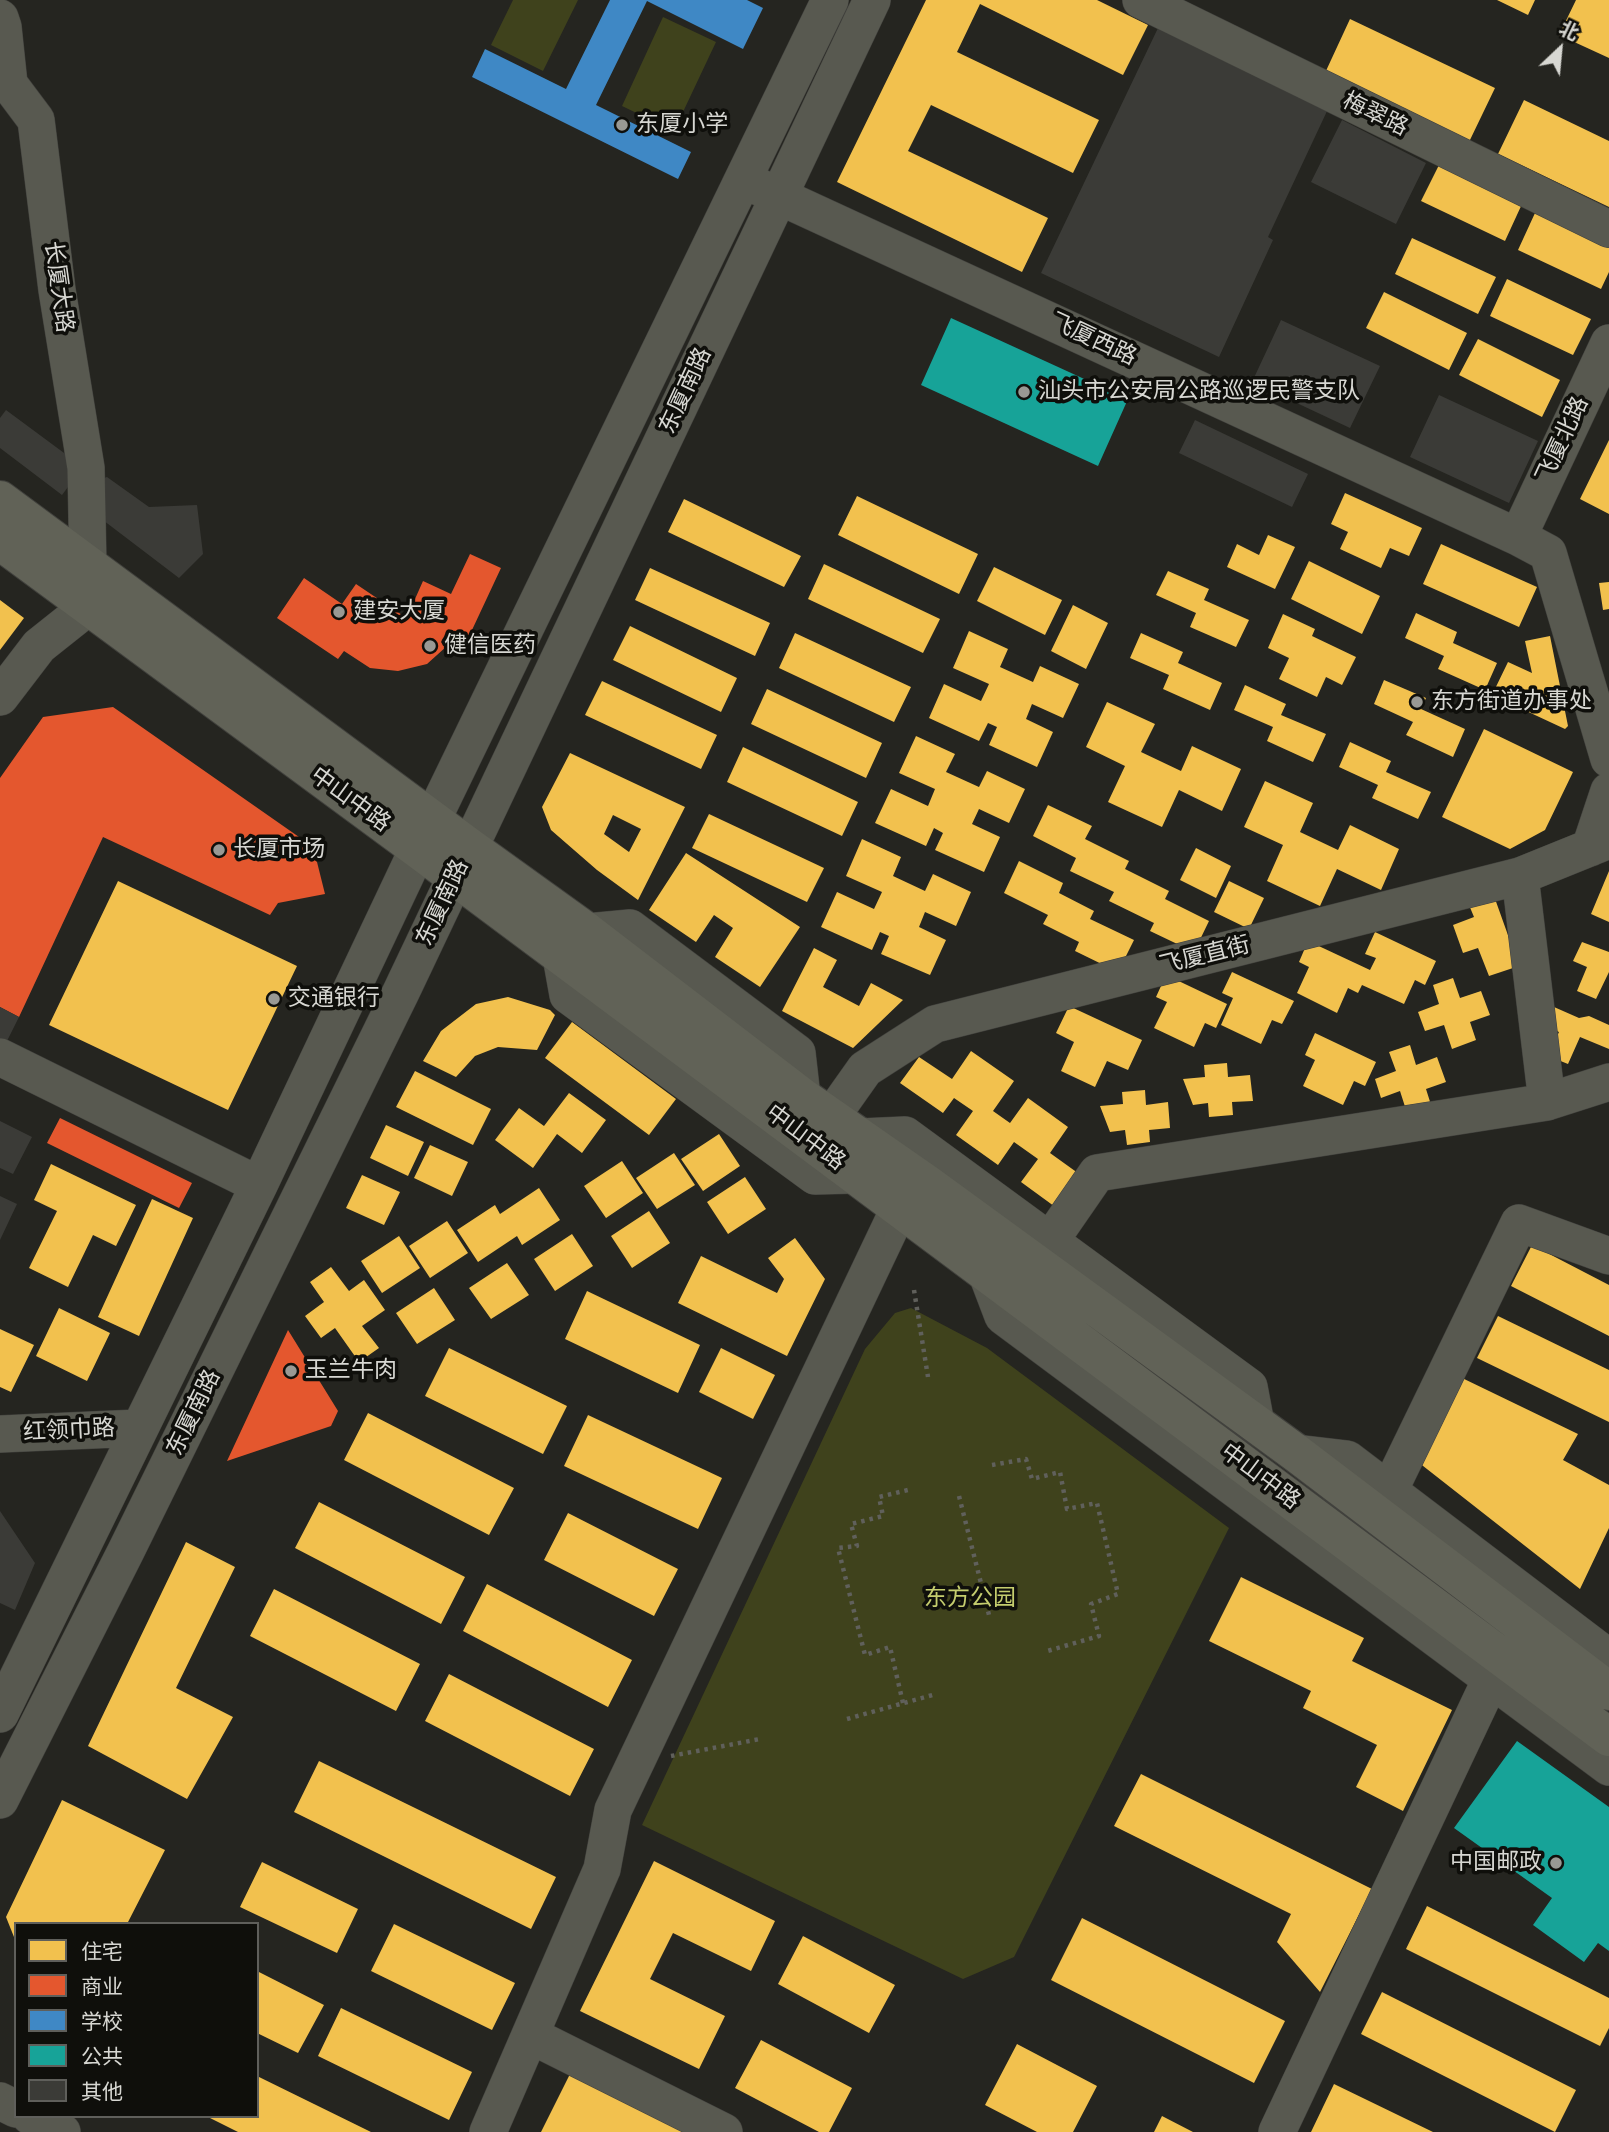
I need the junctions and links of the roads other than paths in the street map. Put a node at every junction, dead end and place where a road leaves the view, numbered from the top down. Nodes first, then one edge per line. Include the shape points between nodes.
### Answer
1 (830, 0) edge
2 (872, 0) edge
3 (1141, 0) edge
4 (0, 18) edge
5 (743, 180) junction
6 (779, 195) junction
7 (1609, 229) edge
8 (1609, 343) edge
9 (0, 500) edge
10 (1518, 537) junction
11 (0, 541) edge
12 (88, 566) junction
13 (88, 607) junction
14 (0, 697) edge
15 (1609, 759) edge
16 (1609, 791) edge
17 (425, 834) junction
18 (1600, 844) edge
19 (462, 863) junction
20 (1520, 876) junction
21 (574, 944) junction
22 (0, 1057) edge
23 (1609, 1082) edge
24 (1547, 1102) junction
25 (831, 1117) junction
26 (259, 1185) junction
27 (900, 1209) junction
28 (1050, 1241) junction
29 (1609, 1256) edge
30 (987, 1274) junction
31 (1256, 1424) junction
32 (139, 1428) junction
33 (0, 1434) edge
34 (1296, 1453) junction
35 (1389, 1491) junction
36 (1249, 1499) junction
37 (1300, 1507) junction
38 (1553, 1632) junction
39 (1432, 1635) junction
40 (1476, 1638) junction
41 (1609, 1658) edge
42 (1491, 1679) junction
43 (1609, 1691) edge
44 (0, 1714) edge
45 (1609, 1737) edge
46 (1609, 1767) edge
47 (0, 1800) edge
48 (530, 2035) junction
49 (34, 2118) edge
50 (62, 2132) edge
51 (488, 2132) edge
52 (724, 2132) edge
53 (1277, 2132) edge

1 - 5 street, 东厦南路
2 - 6 street, 东厦南路
3 - 7 street, 梅翠路
4 - 12 street, 长厦大路 via 9,84 36,120 86,468
5 - 6 street, 飞厦西路
5 - 17 street, 东厦南路
6 - 10 street, 飞厦西路
6 - 19 street, 东厦南路
8 - 10 street, 飞厦北路
9 - 12 main road, 中山中路
10 - 15 street, 飞厦西路 via 1548,553
11 - 13 main road, 中山中路
12 - 17 main road, 中山中路
13 - 14 street via 39,646
13 - 17 main road, 中山中路
16 - 18 street
17 - 19 main road, 中山中路
17 - 26 street, 东厦南路
18 - 20 street, 飞厦直街
19 - 21 main road, 中山中路
19 - 47 street, 东厦南路
20 - 24 street
20 - 25 street, 飞厦直街 via 935,1024 864,1069
21 - 25 main road, 中山中路
21 - 27 main road, 中山中路
22 - 26 street
23 - 24 street
24 - 28 street via 1097,1173
25 - 28 street via 905,1135
25 - 31 main road, 中山中路
26 - 32 street, 东厦南路
27 - 30 main road, 中山中路
27 - 48 street via 613,1810 602,1870
28 - 31 street via 1249,1387
29 - 35 street via 1519,1223
30 - 36 street via 1003,1316
30 - 37 main road, 中山中路
31 - 34 main road, 中山中路
32 - 33 street, 红领巾路
32 - 44 street, 东厦南路
34 - 35 street via 1347,1459
34 - 38 main road, 中山中路
35 - 38 street
36 - 37 street
36 - 39 street
37 - 40 main road, 中山中路
38 - 41 street
38 - 43 main road, 中山中路
39 - 40 street
39 - 42 street
40 - 45 main road, 中山中路
42 - 46 street
42 - 53 street
48 - 51 street
48 - 52 street
49 - 50 street

